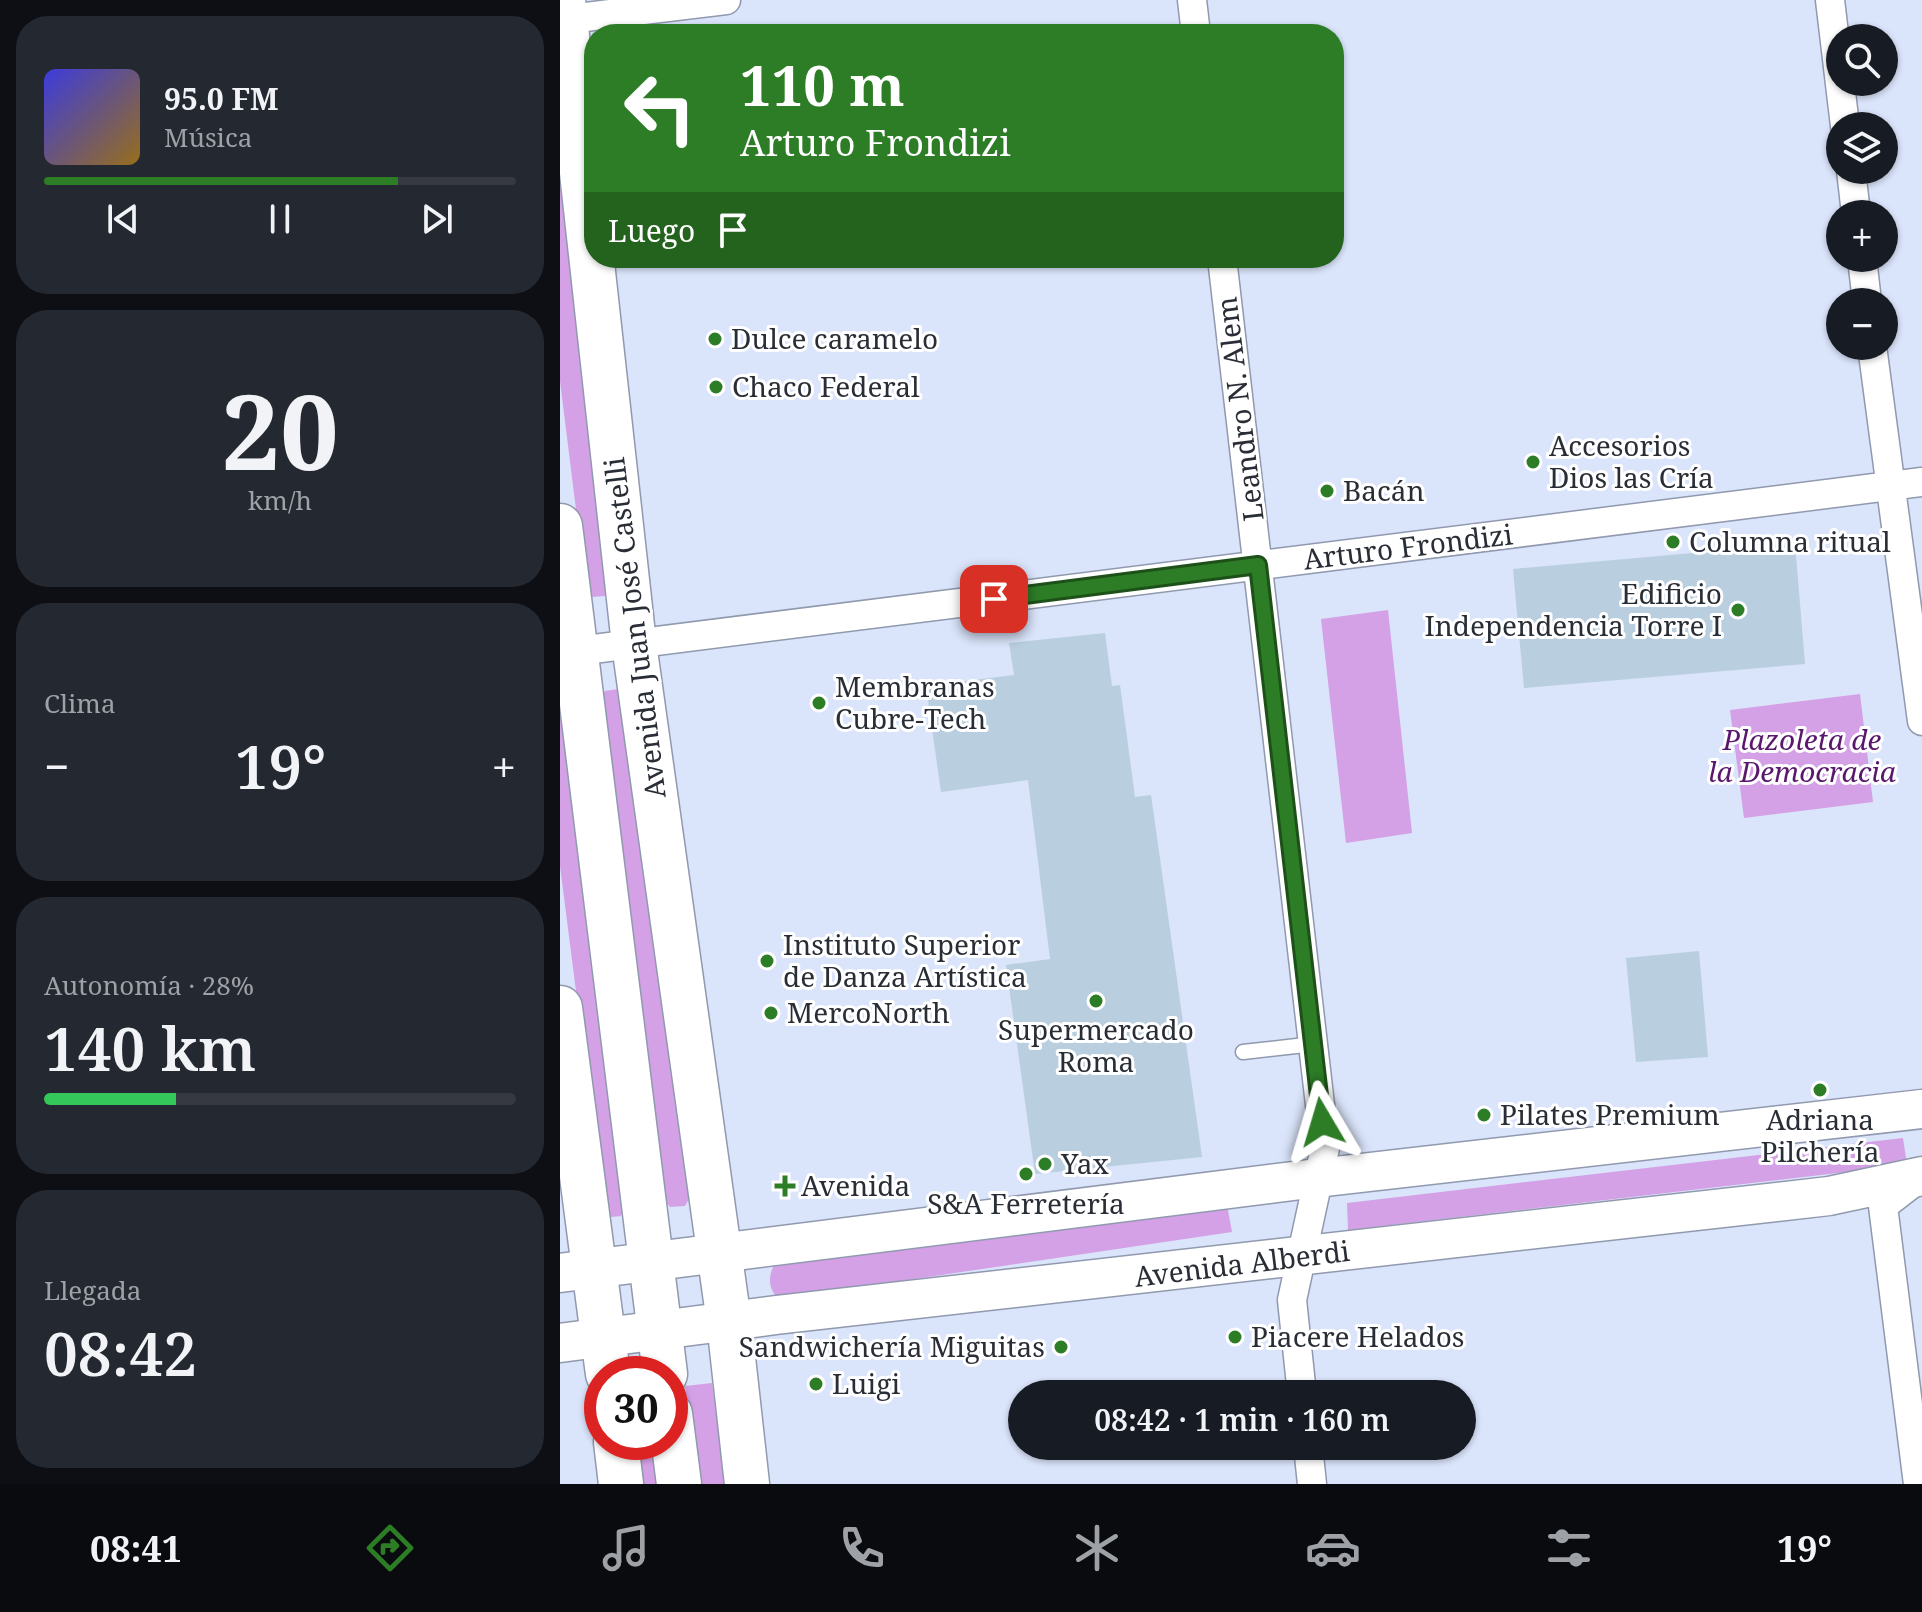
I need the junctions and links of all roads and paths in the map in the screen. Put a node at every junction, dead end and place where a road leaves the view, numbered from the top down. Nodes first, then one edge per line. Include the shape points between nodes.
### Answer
1 (726, 0) edge
2 (1192, 0) edge
3 (1830, 0) edge
4 (563, 13) edge
5 (1195, 24) edge
6 (1843, 112) edge
7 (584, 200) edge
8 (592, 268) edge
9 (1223, 268) edge
10 (1874, 360) edge
11 (1922, 482) edge
12 (1890, 487) junction
13 (560, 526) edge
14 (1258, 565) junction
15 (634, 644) junction
16 (567, 652) edge
17 (1922, 721) edge
18 (560, 1008) edge
19 (1314, 1044) junction
20 (1243, 1052) dead end
21 (1922, 1109) edge
22 (1922, 1176) edge
23 (1317, 1178) junction
24 (717, 1255) junction
25 (1299, 1257) junction
26 (652, 1263) junction
27 (577, 1271) edge
28 (729, 1322) junction
29 (659, 1331) junction
30 (560, 1343) edge
31 (606, 1356) edge
32 (662, 1356) edge
33 (1301, 1380) edge
34 (618, 1460) edge
35 (676, 1460) edge
36 (1309, 1460) edge
37 (621, 1484) edge
38 (679, 1484) edge
39 (747, 1484) edge
40 (1312, 1484) edge
41 (1918, 1484) edge

1 - 4 street
2 - 5 street
3 - 6 street
4 - 7 main road, Avenida Juan José Castelli
8 - 15 main road, Avenida Juan José Castelli
9 - 14 street, Leandro N. Alem
10 - 12 street
11 - 12 street, Arturo Frondizi
12 - 14 street, Arturo Frondizi
12 - 17 street
13 - 16 main road
14 - 15 street, Arturo Frondizi
14 - 19 street, Leandro N. Alem
15 - 16 street, Arturo Frondizi
15 - 24 main road, Avenida Juan José Castelli
16 - 26 main road
18 - 27 main road
19 - 20 lane
19 - 23 street, Leandro N. Alem via 1325,1148
21 - 23 main road
22 - 25 main road, Avenida Alberdi via 1829,1196
22 - 41 street via 1883,1206
23 - 24 main road
23 - 25 street, Leandro N. Alem
24 - 26 main road
24 - 28 main road, Avenida Juan José Castelli
25 - 28 main road, Avenida Alberdi
25 - 33 street, Leandro N. Alem via 1292,1300
26 - 27 main road
26 - 29 main road
27 - 31 main road
28 - 29 main road, Avenida Alberdi
28 - 39 main road, Avenida Juan José Castelli
29 - 31 main road, Avenida Alberdi
29 - 32 main road
30 - 31 main road, Avenida Alberdi
34 - 37 main road
35 - 38 main road
36 - 40 street

